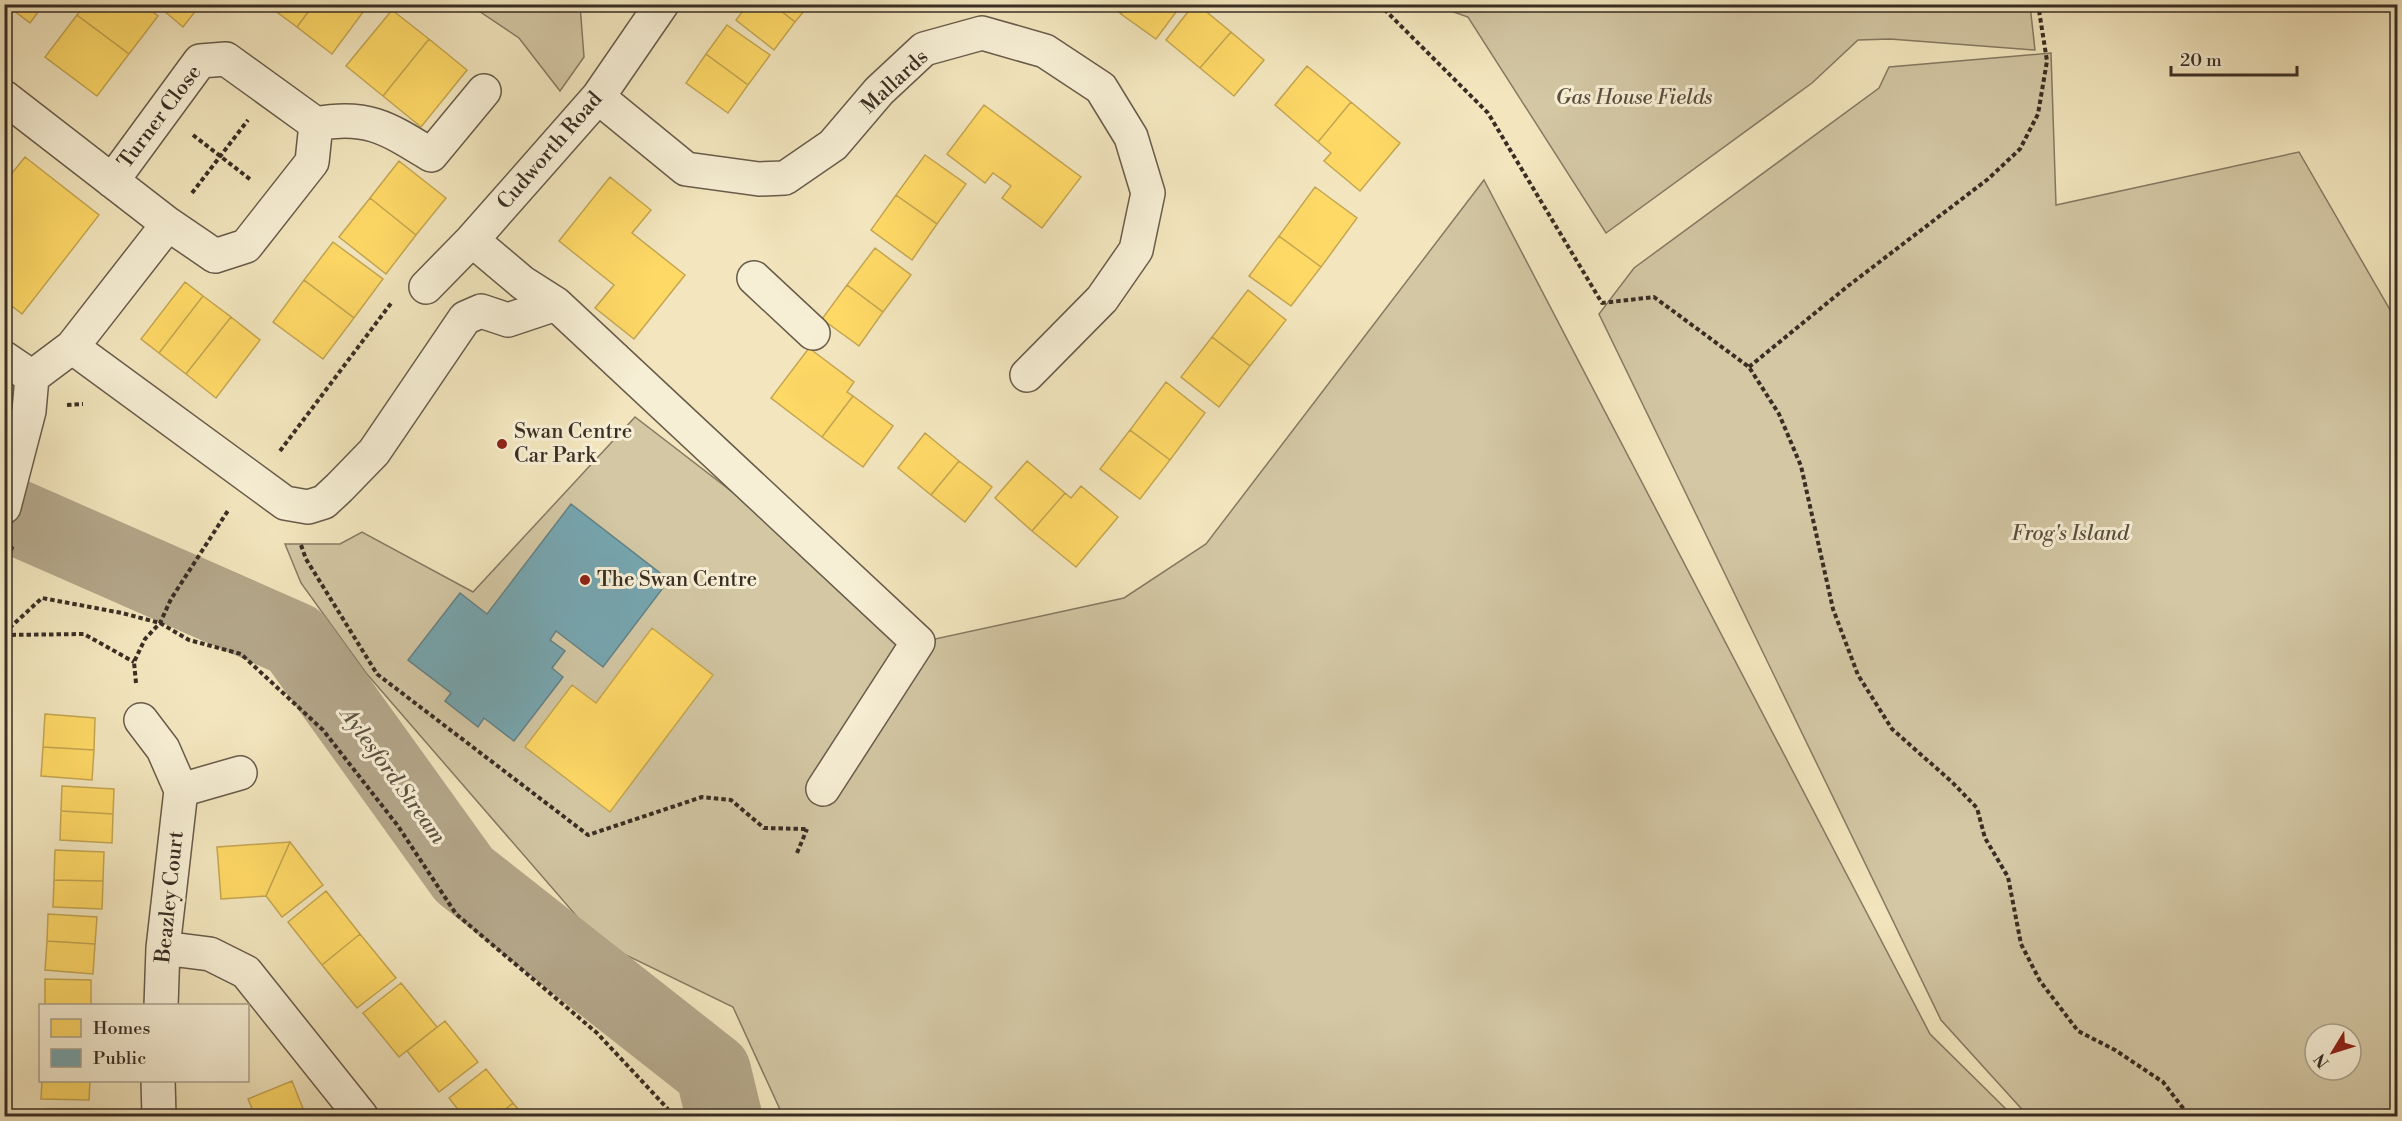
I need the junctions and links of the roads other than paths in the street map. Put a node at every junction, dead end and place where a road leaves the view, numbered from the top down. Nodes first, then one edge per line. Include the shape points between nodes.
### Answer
1 (662, 4) edge
2 (484, 91) dead end
3 (598, 97) junction
4 (9, 110) edge
5 (316, 124) junction
6 (112, 181) junction
7 (168, 224) junction
8 (472, 240) junction
9 (754, 278) dead end
10 (426, 288) road end
11 (556, 304) junction
12 (813, 333) dead end
13 (72, 347) junction
14 (4, 358) edge
15 (1027, 375) dead end
16 (32, 377) junction
17 (4, 507) edge
18 (141, 720) dead end
19 (240, 773) dead end
20 (823, 789) dead end
21 (181, 790) junction
22 (163, 948) junction
23 (161, 1004) edge
24 (158, 1082) edge
25 (159, 1116) edge
26 (361, 1116) edge

1 - 3 street, Cudworth Road
2 - 5 street via 431,155 388,129 341,119
3 - 8 street, Cudworth Road
3 - 15 street, Mallards via 686,169 759,179 785,178 833,145 879,90 924,49 982,33 1045,51 1101,88 1131,137 1148,193 1136,250 1102,299
4 - 6 street, Turner Close
5 - 6 street, Turner Close via 226,58 200,61
5 - 7 street, Turner Close via 312,162 246,246 215,256
6 - 7 street, Turner Close
7 - 13 street
8 - 10 street, Cudworth Road
8 - 11 street via 523,283
9 - 12 street
11 - 13 street via 508,320 481,311 465,318 374,452 324,502 308,507 285,503
11 - 20 street via 918,642
13 - 16 street
14 - 16 street
16 - 17 street via 44,410
18 - 21 street via 163,749
19 - 21 street
21 - 22 street, Beazley Court
22 - 23 street, Beazley Court
22 - 26 street via 210,954 246,972
24 - 25 street

